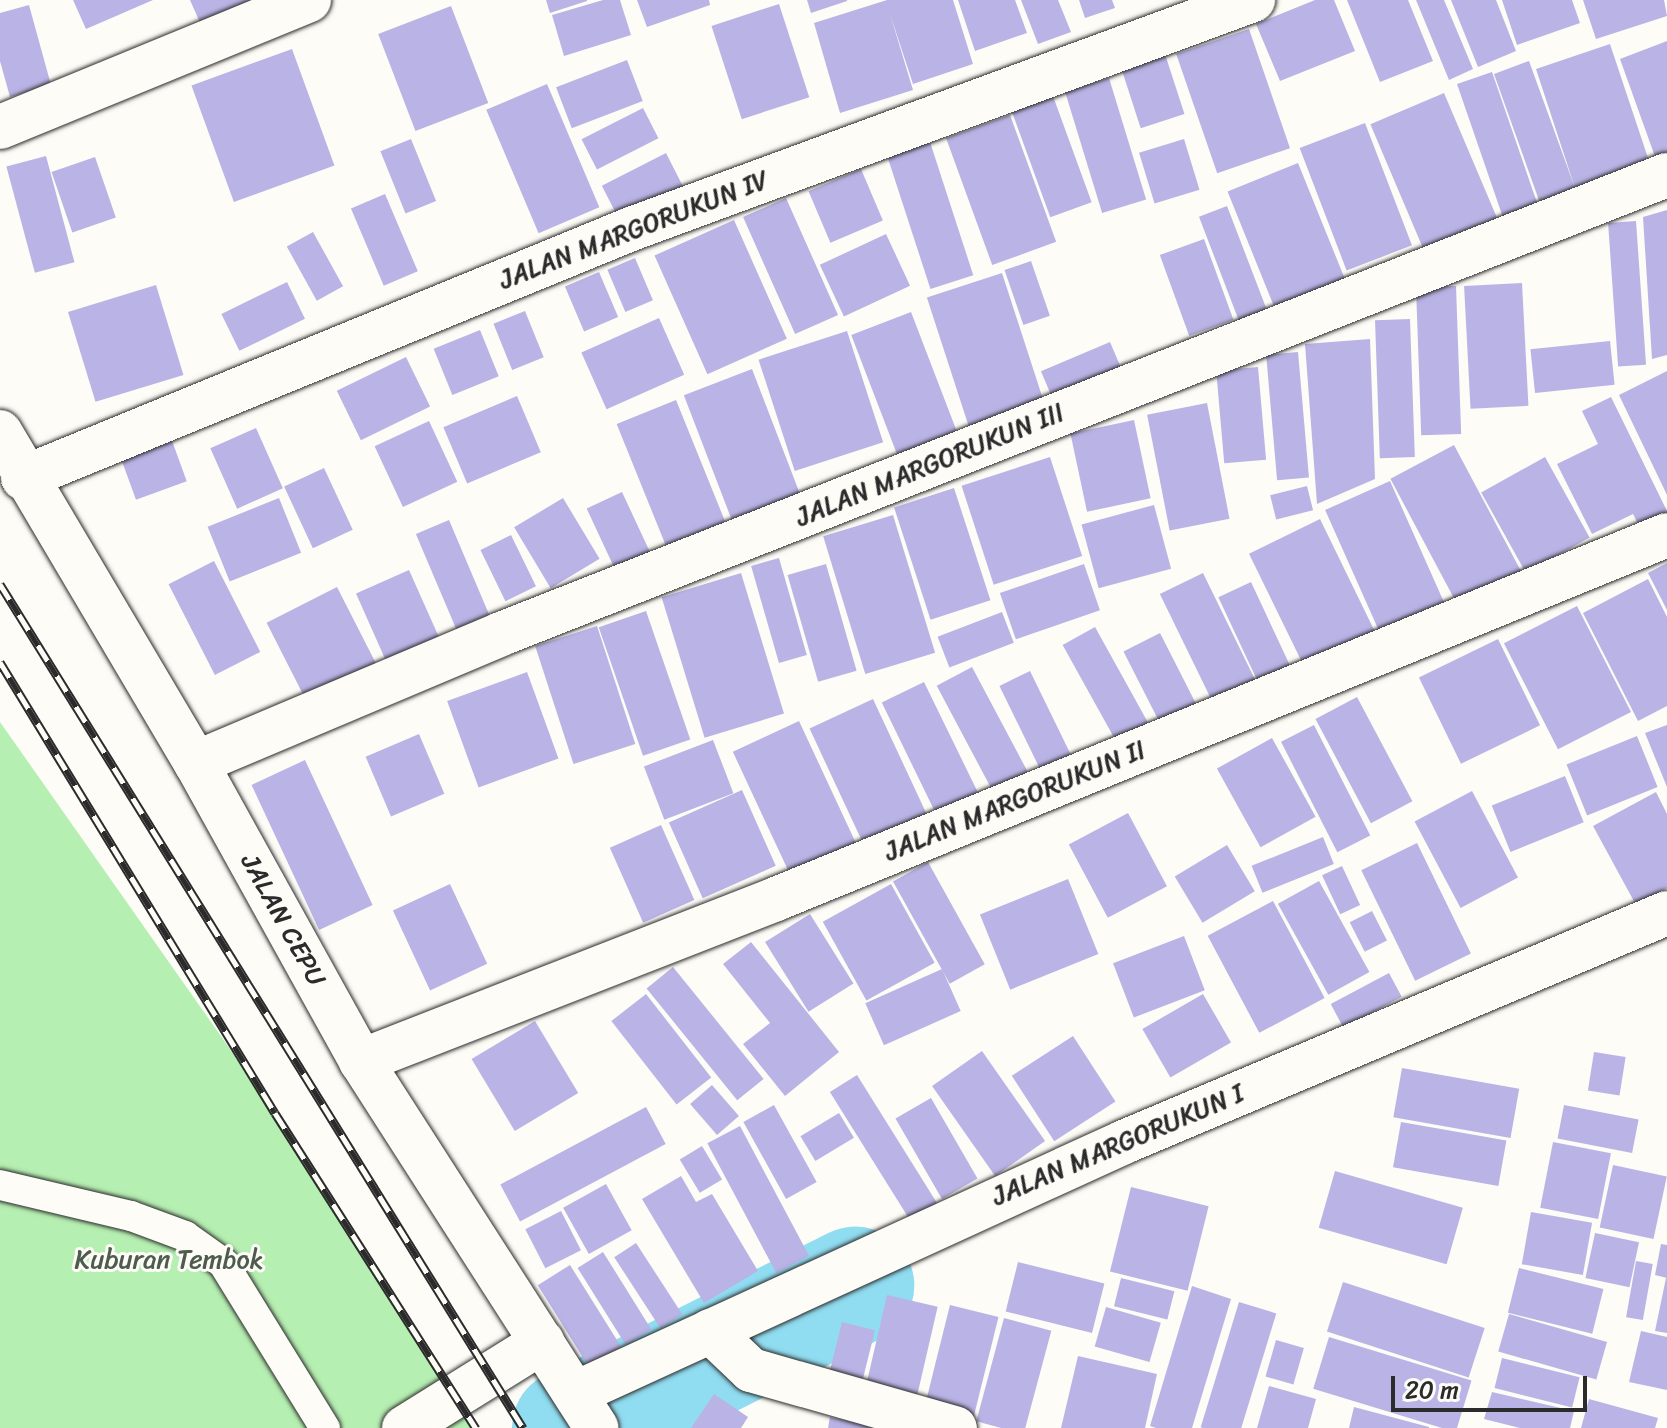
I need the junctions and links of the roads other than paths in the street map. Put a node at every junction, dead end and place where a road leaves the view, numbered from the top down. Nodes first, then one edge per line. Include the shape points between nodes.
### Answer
1 (309, 0) edge
2 (1253, 0) edge
3 (0, 127) edge
4 (1667, 175) edge
5 (0, 432) edge
6 (23, 478) junction
7 (1667, 535) edge
8 (196, 763) junction
9 (1667, 913) edge
10 (361, 1061) junction
11 (0, 1185) edge
12 (542, 1342) junction
13 (723, 1344) junction
14 (584, 1407) edge
15 (325, 1428) edge
16 (404, 1428) edge
17 (955, 1428) edge

1 - 3 street
2 - 6 street, JALAN MARGORUKUN IV via 631,229
4 - 8 street, JALAN MARGORUKUN III via 501,634
5 - 6 street, JALAN CEPU
6 - 8 street, JALAN CEPU
7 - 10 street, JALAN MARGORUKUN II via 776,899
8 - 10 street, JALAN CEPU
9 - 13 street, JALAN MARGORUKUN I via 1124,1142
10 - 12 street, JALAN CEPU
11 - 15 lane via 131,1216 185,1236 223,1263
12 - 14 street, JALAN CEPU
12 - 16 street
13 - 14 street, JALAN MARGORUKUN I
13 - 17 street via 751,1370

